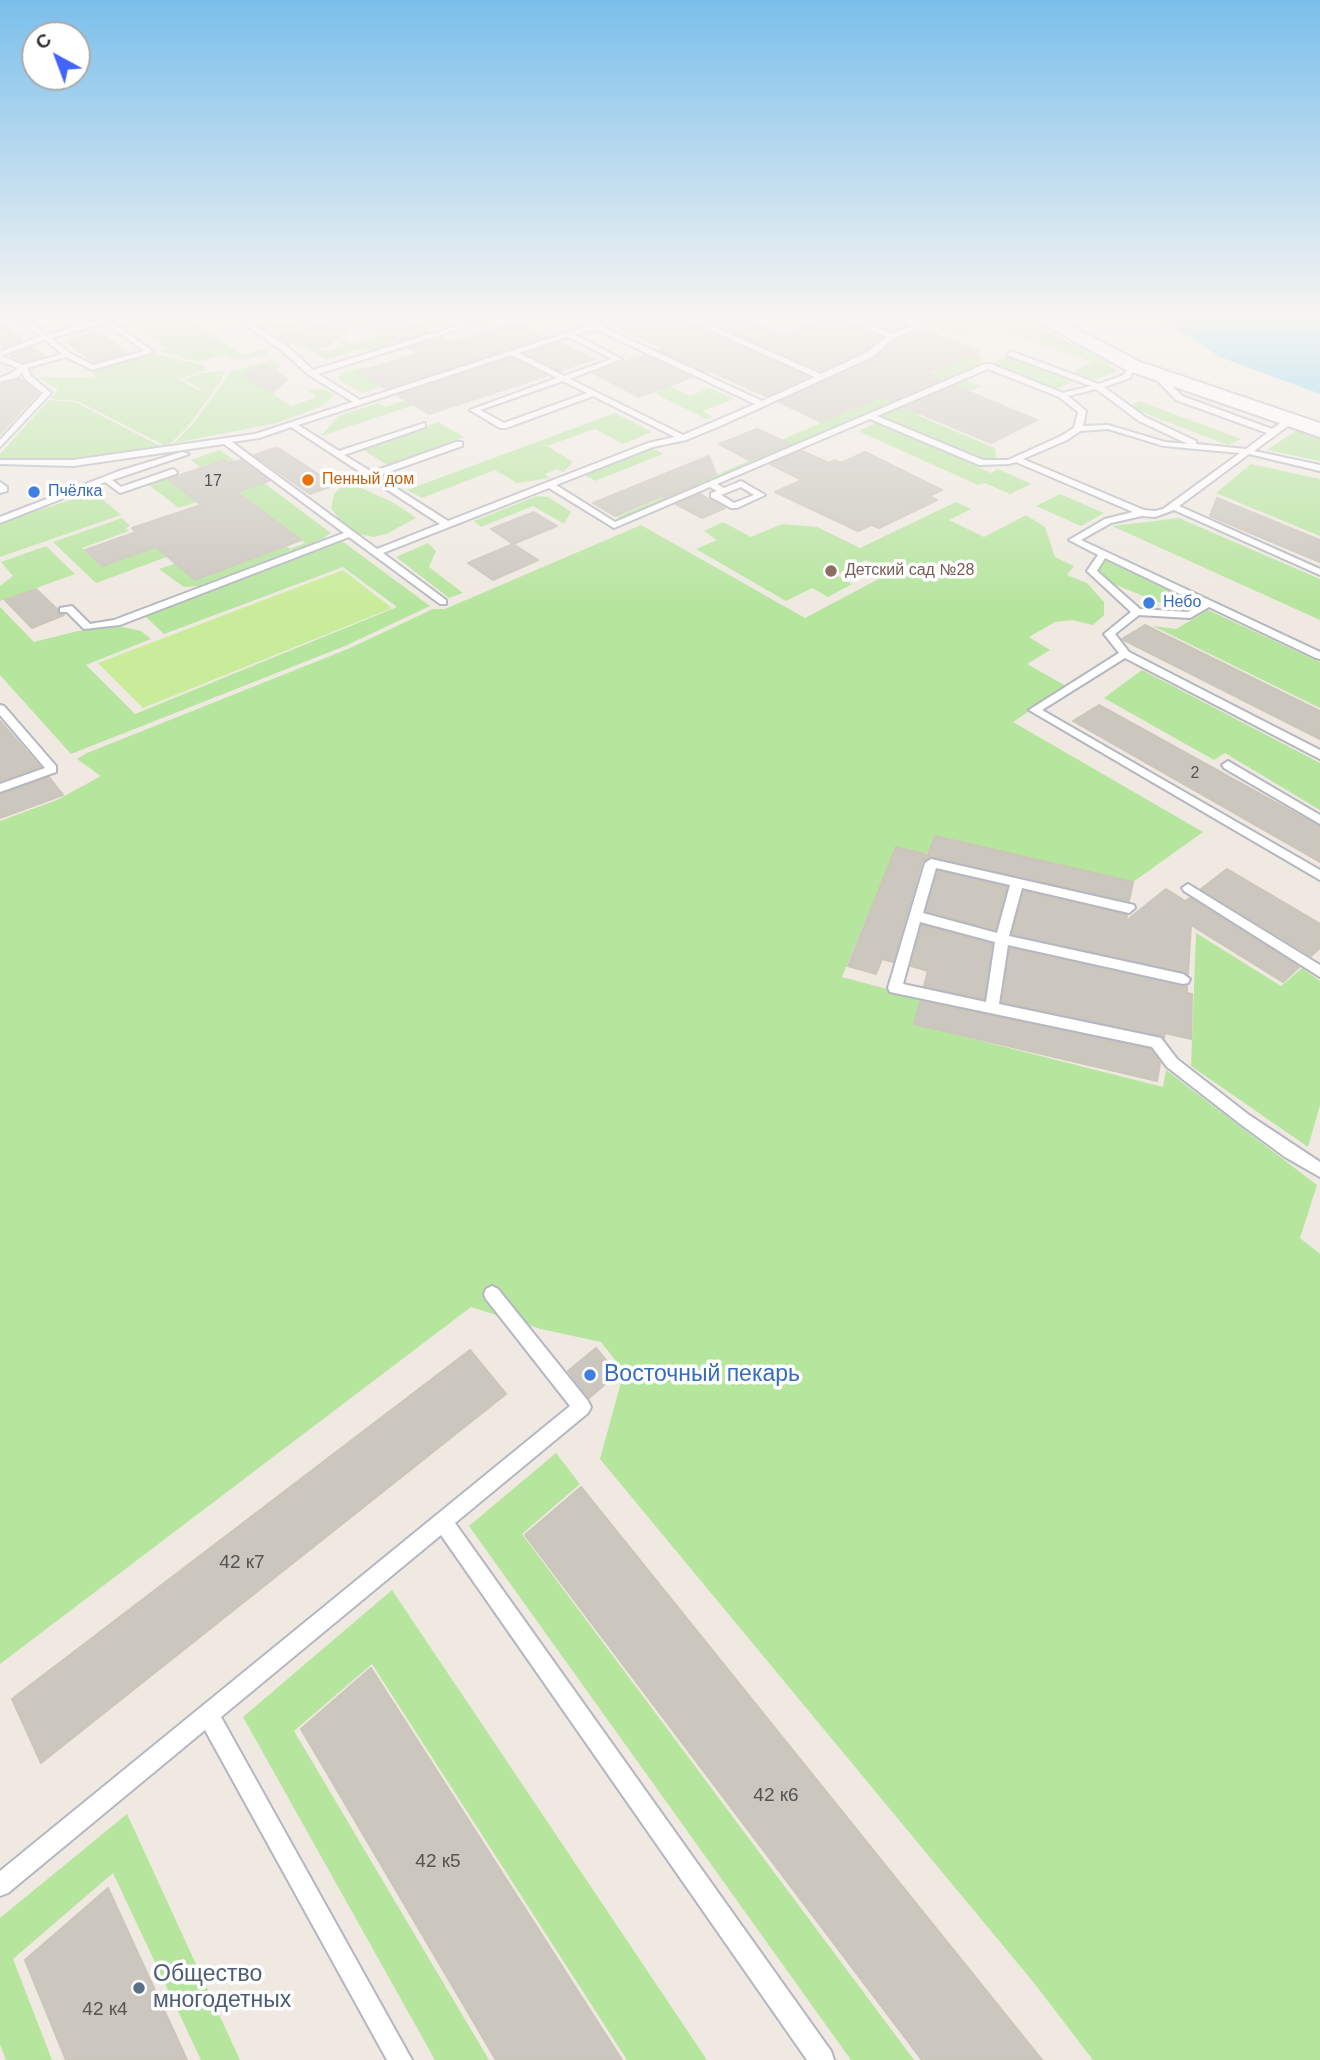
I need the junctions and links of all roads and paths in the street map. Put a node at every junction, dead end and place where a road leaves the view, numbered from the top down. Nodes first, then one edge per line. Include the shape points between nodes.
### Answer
1 (27, 415) edge
2 (322, 415) edge
3 (483, 415) edge
4 (533, 415) edge
5 (635, 415) edge
6 (736, 415) edge
7 (1081, 415) edge
8 (1137, 415) edge
9 (1254, 415) edge
10 (870, 416) joint
11 (653, 424) junction
12 (293, 425) junction
13 (422, 425) dead end
14 (1281, 426) junction
15 (1078, 429) junction
16 (1320, 430) edge
17 (682, 438) junction
18 (225, 441) junction
19 (459, 444) dead end
20 (0, 445) edge
21 (651, 445) junction
22 (1199, 446) junction
23 (1245, 451) junction
24 (338, 454) junction
25 (1017, 459) junction
26 (0, 463) edge
27 (73, 463) junction
28 (1320, 468) edge
29 (82, 469) dead end
30 (173, 472) dead end
31 (91, 475) dead end
32 (372, 475) junction
33 (103, 480) junction
34 (548, 484) junction
35 (710, 484) junction
36 (724, 491) dead end
37 (1173, 506) junction
38 (1142, 513) junction
39 (0, 520) edge
40 (447, 524) junction
41 (349, 534) junction
42 (375, 552) junction
43 (1103, 554) junction
44 (1320, 572) edge
45 (443, 603) dead end
46 (1209, 604) junction
47 (63, 610) dead end
48 (1137, 612) junction
49 (1125, 654) junction
50 (1320, 656) edge
51 (0, 708) edge
52 (1320, 755) edge
53 (1228, 765) dead end
54 (0, 788) edge
55 (1320, 820) edge
56 (1320, 876) edge
57 (1017, 884) junction
58 (1188, 888) dead end
59 (1129, 908) dead end
60 (915, 916) junction
61 (1002, 939) junction
62 (1320, 972) edge
63 (1183, 979) dead end
64 (992, 1008) junction
65 (1320, 1170) edge
66 (492, 1294) dead end
67 (443, 1522) junction
68 (208, 1715) junction
69 (0, 1885) edge
70 (400, 2060) edge
71 (822, 2060) edge

1 - 20 lane
2 - 12 lane
3 - 4 lane via 503,426
5 - 11 lane
6 - 17 lane
7 - 15 lane
8 - 22 lane
9 - 14 main road
10 - 25 lane via 982,463
10 - 35 lane
11 - 17 lane
11 - 21 lane via 659,433
12 - 18 lane
12 - 24 lane
13 - 24 lane
14 - 16 main road
14 - 23 lane
15 - 22 lane via 1108,427 1164,444
15 - 25 lane
17 - 21 lane
18 - 27 lane
18 - 33 lane
18 - 41 lane
19 - 32 lane
21 - 34 lane
22 - 23 lane
23 - 28 lane
23 - 37 lane
24 - 32 lane
25 - 38 lane
26 - 27 lane
27 - 29 lane
30 - 33 lane via 120,490
31 - 33 lane
32 - 40 lane
33 - 39 lane
34 - 35 lane via 614,525
34 - 40 lane
35 - 36 lane
37 - 38 lane via 1155,514
37 - 44 lane
38 - 43 lane via 1108,521 1074,540
40 - 42 lane
41 - 42 lane
41 - 47 lane via 116,623 88,628 69,608
42 - 45 lane
43 - 46 lane
43 - 48 lane via 1092,571
46 - 48 lane via 1190,615
46 - 50 lane
48 - 49 lane via 1109,634
49 - 52 lane
49 - 56 lane via 1034,710
51 - 54 lane via 52,769
53 - 55 lane
57 - 59 lane
57 - 60 lane via 931,863
57 - 61 lane
58 - 62 lane
60 - 61 lane
60 - 64 lane via 895,988
61 - 63 lane
61 - 64 lane
64 - 65 lane via 1156,1042 1172,1063
66 - 67 lane via 582,1407
67 - 68 lane
67 - 71 lane
68 - 69 lane
68 - 70 lane

